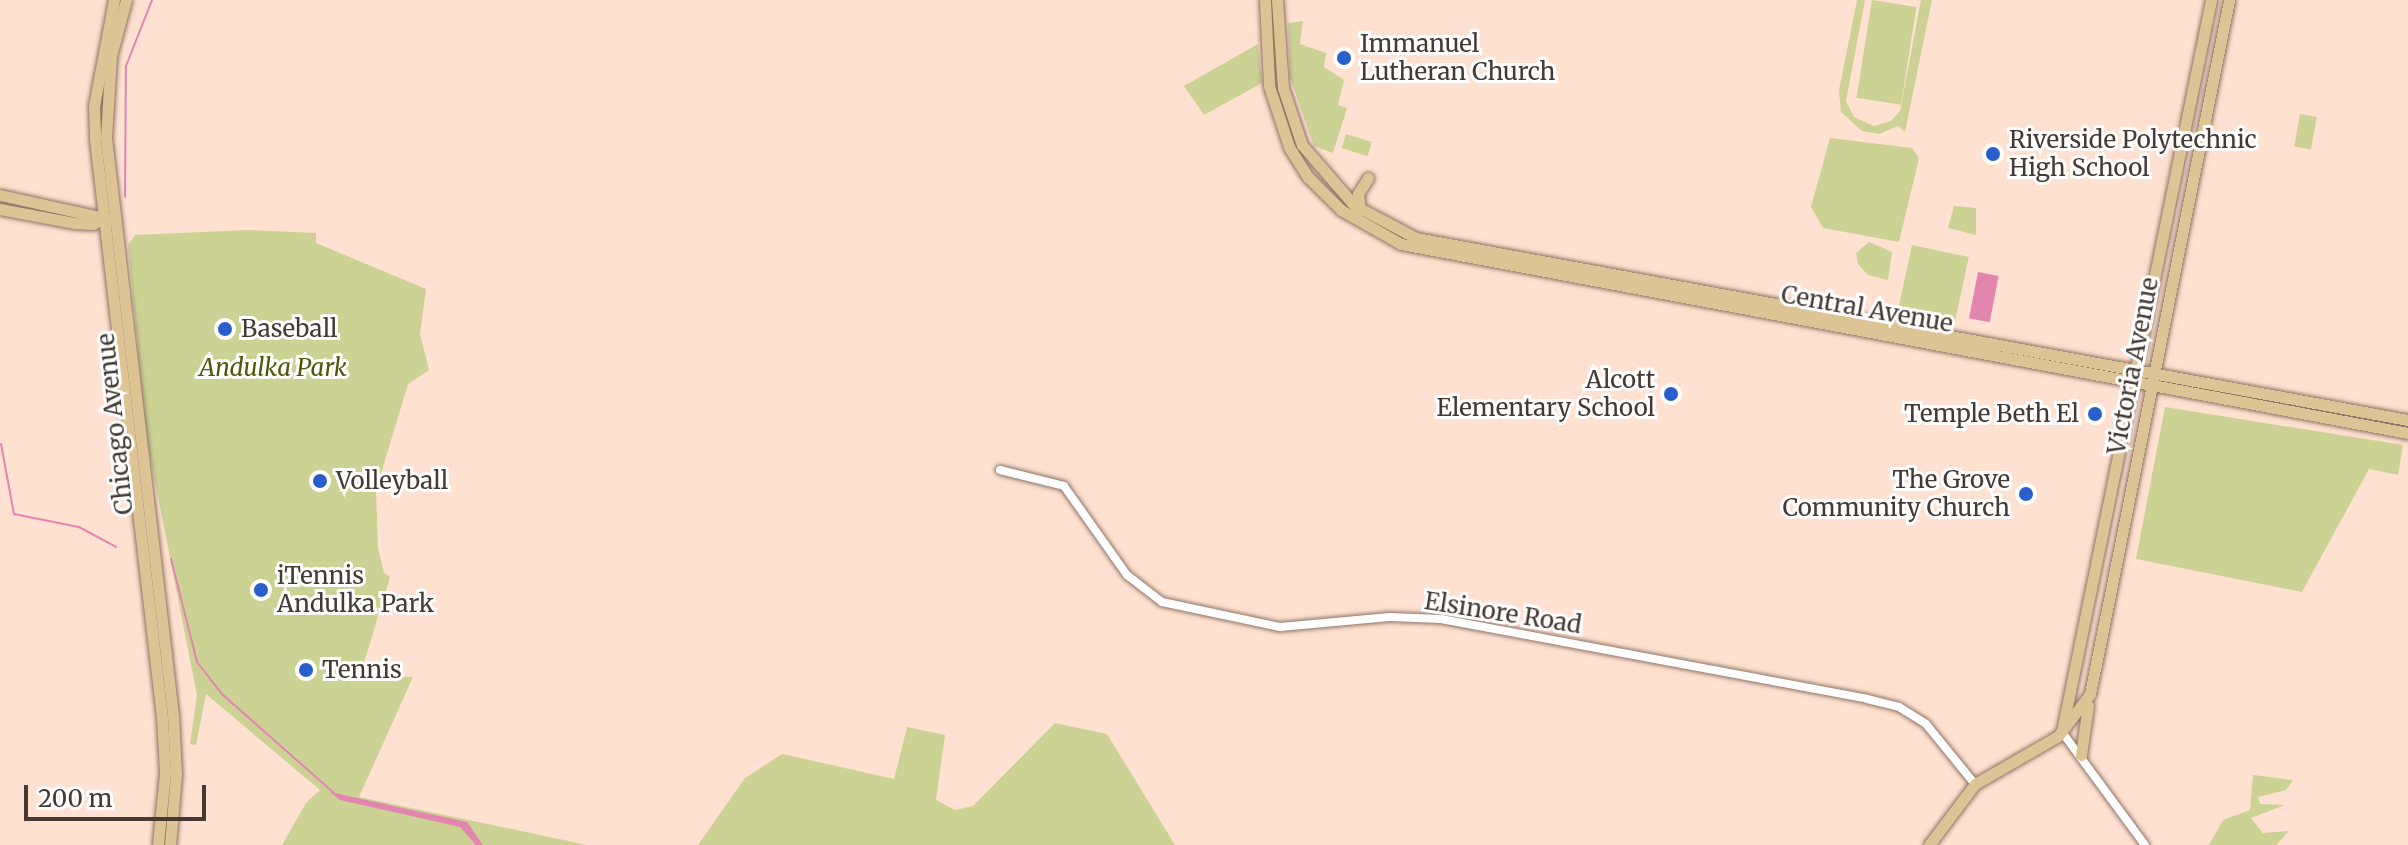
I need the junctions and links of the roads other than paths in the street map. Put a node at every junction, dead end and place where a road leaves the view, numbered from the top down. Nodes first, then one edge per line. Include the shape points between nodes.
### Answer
1 (114, 0) edge
2 (126, 0) edge
3 (1265, 0) edge
4 (1277, 0) edge
5 (2211, 0) edge
6 (2229, 0) edge
7 (1278, 118) junction
8 (1308, 154) junction
9 (1368, 178) dead end
10 (0, 195) edge
11 (1334, 196) junction
12 (0, 209) edge
13 (1360, 210) junction
14 (108, 219) junction
15 (2138, 369) junction
16 (2153, 372) junction
17 (2135, 383) junction
18 (2150, 385) junction
19 (2408, 420) edge
20 (2408, 433) edge
21 (1000, 470) dead end
22 (2090, 694) junction
23 (2062, 732) junction
24 (175, 739) junction
25 (2081, 755) junction
26 (165, 756) junction
27 (1975, 784) junction
28 (174, 804) junction
29 (158, 845) edge
30 (170, 845) edge
31 (1929, 845) edge
32 (2145, 845) edge

1 - 14 main road, Chicago Avenue via 94,106
2 - 14 main road, Chicago Avenue via 111,56 106,103
3 - 7 main road via 1267,73
4 - 8 main road via 1283,88
5 - 15 main road, Victoria Avenue
6 - 16 main road, Victoria Avenue
7 - 8 main road
7 - 11 main road via 1295,158
8 - 11 main road
9 - 13 main road via 1358,194
10 - 14 main road
11 - 13 main road, Central Avenue
11 - 17 main road, Central Avenue via 1376,233 1424,251
12 - 14 main road via 74,223
13 - 15 main road, Central Avenue via 1392,229 1438,243
14 - 24 main road, Chicago Avenue
14 - 26 main road, Chicago Avenue
15 - 16 main road, Central Avenue
15 - 17 main road, Victoria Avenue
16 - 18 main road, Victoria Avenue
16 - 19 main road, Central Avenue
17 - 18 main road, Central Avenue
17 - 23 main road, Victoria Avenue
18 - 20 main road, Central Avenue
18 - 22 main road, Victoria Avenue
21 - 27 street, Elsinore Road via 1064,486 1127,575 1162,602 1280,627 1390,617 1441,619 1867,699 1899,707 1926,724
22 - 23 main road, Victoria Avenue
22 - 25 main road
23 - 25 street
23 - 27 main road, Victoria Avenue
24 - 26 main road
24 - 28 main road, Chicago Avenue
25 - 32 street
26 - 28 main road via 172,764
26 - 29 main road, Chicago Avenue
27 - 31 main road, Victoria Avenue
28 - 30 main road, Chicago Avenue

